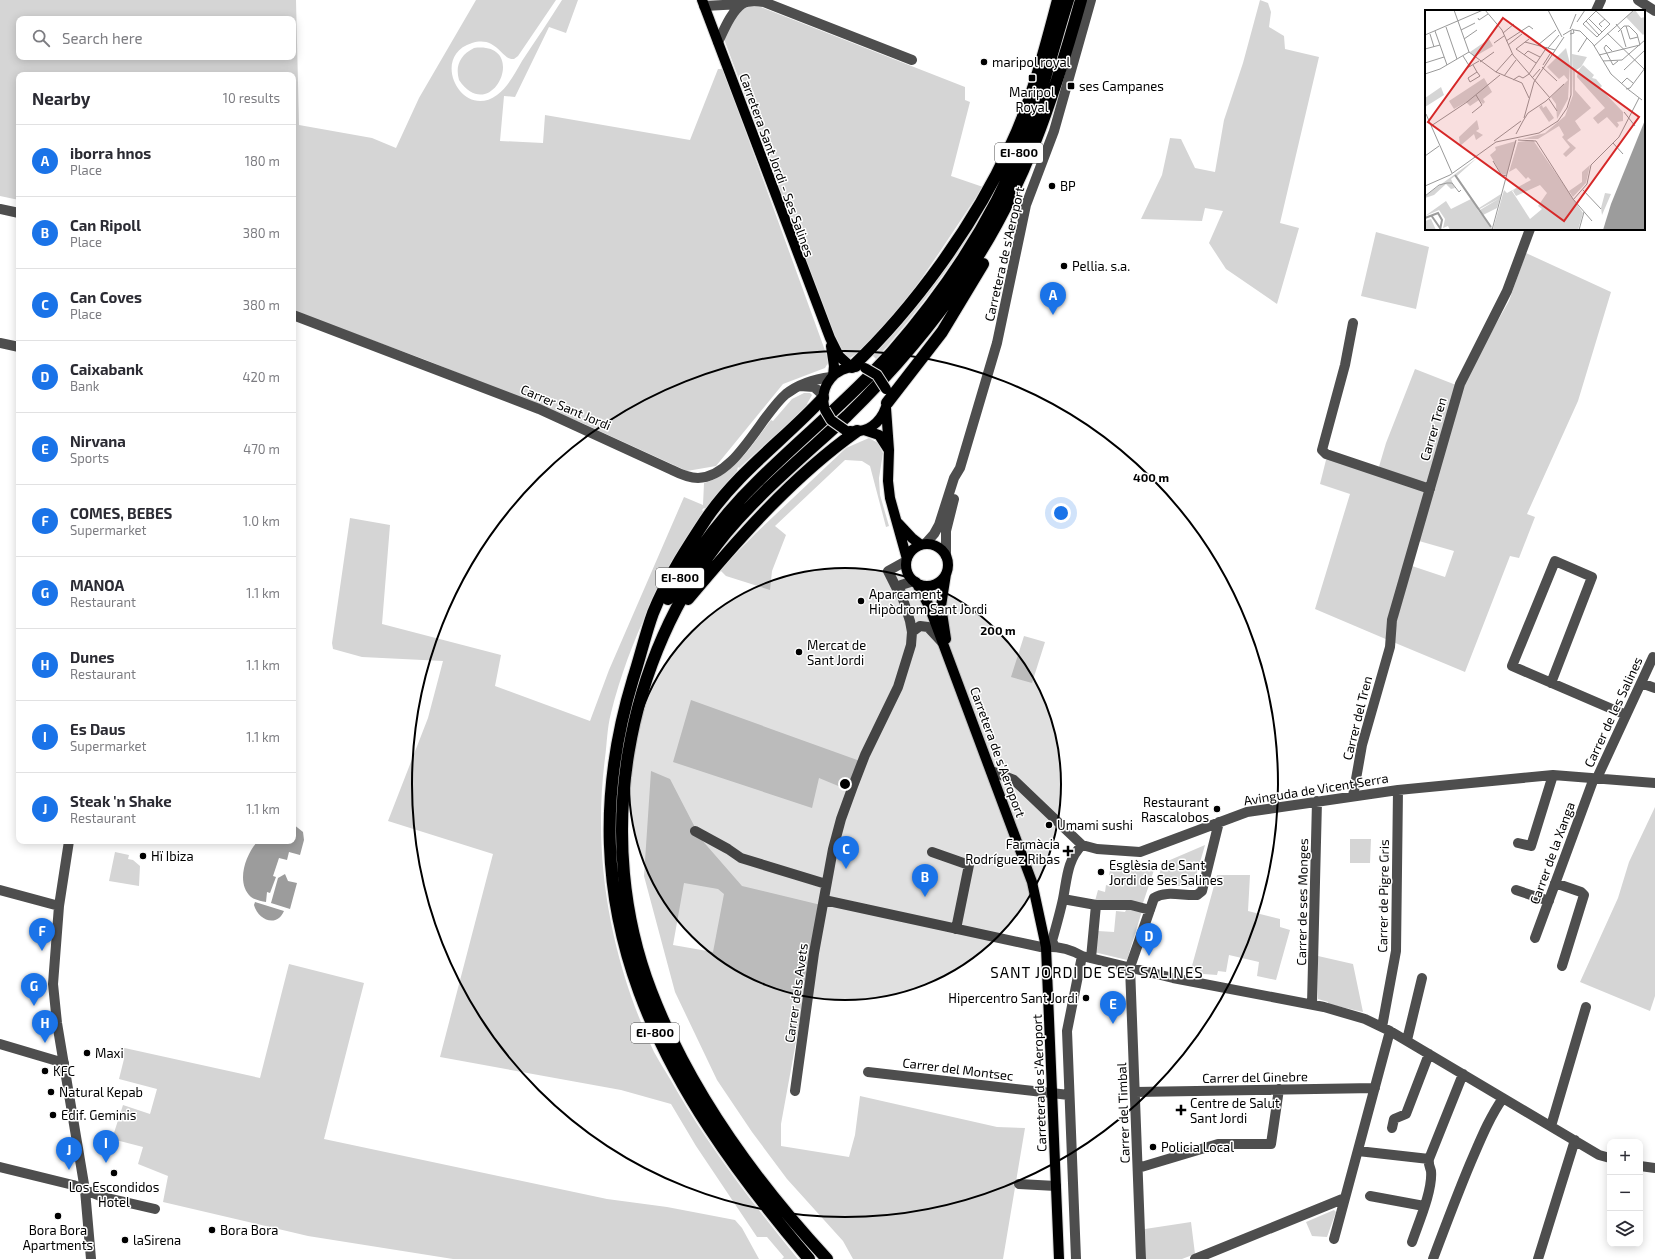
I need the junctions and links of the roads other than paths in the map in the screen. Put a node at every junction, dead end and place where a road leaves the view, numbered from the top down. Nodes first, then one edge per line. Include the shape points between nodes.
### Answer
1 (1058, 0) edge
2 (1068, 0) edge
3 (1081, 0) edge
4 (1091, 0) edge
5 (1602, 0) edge
6 (1638, 0) edge
7 (703, 3) edge
8 (742, 4) junction
9 (1597, 10) edge
10 (1655, 11) edge
11 (718, 42) junction
12 (912, 60) dead end
13 (1008, 203) junction
14 (0, 209) edge
15 (16, 212) edge
16 (1530, 230) edge
17 (296, 316) edge
18 (1353, 323) dead end
19 (830, 338) junction
20 (0, 343) edge
21 (16, 346) edge
22 (852, 367) junction
23 (832, 376) junction
24 (796, 387) junction
25 (824, 401) junction
26 (887, 405) junction
27 (855, 430) junction
28 (889, 450) junction
29 (956, 481) junction
30 (1430, 489) junction
31 (897, 521) junction
32 (923, 544) junction
33 (946, 556) junction
34 (907, 560) junction
35 (946, 573) junction
36 (915, 582) junction
37 (903, 601) junction
38 (669, 622) junction
39 (912, 632) junction
40 (943, 643) junction
41 (1390, 647) joint
42 (641, 656) junction
43 (1653, 656) dead end
44 (950, 659) junction
45 (1551, 682) junction
46 (1641, 683) junction
47 (1655, 688) edge
48 (1626, 715) junction
49 (991, 771) junction
50 (1553, 775) junction
51 (1595, 778) junction
52 (1655, 783) edge
53 (1398, 790) junction
54 (1353, 796) junction
55 (1318, 801) junction
56 (1219, 822) junction
57 (695, 832) dead end
58 (1518, 843) dead end
59 (69, 844) edge
60 (1082, 845) junction
61 (932, 852) dead end
62 (1555, 883) junction
63 (826, 884) junction
64 (0, 890) edge
65 (1516, 890) dead end
66 (1063, 899) junction
67 (824, 900) junction
68 (1549, 901) junction
69 (1096, 905) junction
70 (59, 906) junction
71 (1150, 910) junction
72 (956, 929) junction
73 (1535, 938) dead end
74 (1051, 947) junction
75 (1086, 957) junction
76 (1562, 966) dead end
77 (1130, 967) junction
78 (1422, 978) dead end
79 (1312, 1004) junction
80 (1586, 1007) dead end
81 (1386, 1029) junction
82 (1407, 1040) junction
83 (0, 1044) edge
84 (1429, 1054) junction
85 (64, 1063) junction
86 (868, 1072) dead end
87 (1462, 1074) junction
88 (1375, 1088) junction
89 (1279, 1089) junction
90 (795, 1090) dead end
91 (1135, 1092) junction
92 (1052, 1094) junction
93 (1069, 1095) junction
94 (1503, 1098) junction
95 (1551, 1126) junction
96 (1392, 1128) dead end
97 (1575, 1140) junction
98 (1358, 1152) junction
99 (1607, 1157) edge
100 (1429, 1159) junction
101 (1643, 1166) edge
102 (0, 1167) edge
103 (1138, 1168) junction
104 (1655, 1168) edge
105 (1019, 1184) dead end
106 (1056, 1186) junction
107 (85, 1190) junction
108 (1370, 1196) dead end
109 (1345, 1198) junction
110 (1424, 1206) junction
111 (155, 1209) dead end
112 (1334, 1239) dead end
113 (1412, 1242) dead end
114 (1224, 1248) junction
115 (91, 1259) edge
116 (809, 1259) edge
117 (827, 1259) edge
118 (1059, 1259) edge
119 (1076, 1259) edge
120 (1141, 1259) edge
121 (1195, 1259) edge
122 (1222, 1259) edge
123 (1433, 1259) edge
124 (1538, 1259) edge

1 - 22 highway via 1020,122 1011,146 992,181 965,227 910,305
2 - 42 highway, EI-800 via 1047,73 1023,142 994,205 959,265 891,353 757,482 716,527 681,576
3 - 13 highway, EI-800 via 1046,116
4 - 29 street, Carretera de s'Aeroport via 1054,131 1026,205 1000,332
5 - 9 street
6 - 10 street
7 - 8 street
7 - 11 main road, Carretera Sant Jordi - Ses Salines
8 - 11 street
8 - 12 street via 751,1 764,2
11 - 19 main road, Carretera Sant Jordi - Ses Salines
13 - 26 highway via 1003,224 992,248 953,314
13 - 38 highway, EI-800 via 968,272 926,330 873,390 765,490 741,516 710,555
14 - 15 street
16 - 30 street, Carrer Tren via 1507,291 1460,384
17 - 24 street, Carrer Sant Jordi via 539,409 685,476 698,478 709,476 728,464 780,400
18 - 30 street via 1345,365 1322,450 1326,454 1375,472
19 - 22 main road, Carretera Sant Jordi - Ses Salines via 840,356
19 - 23 main road, Carretera Sant Jordi - Ses Salines via 834,358
20 - 21 street
22 - 23 main road
22 - 26 main road, bridge via 866,368 877,375 886,389
23 - 24 street, Carrer Sant Jordi via 812,380
23 - 25 main road via 826,386
24 - 25 street via 814,387
25 - 27 main road, bridge via 831,420
25 - 42 highway via 753,464 707,517 672,574 654,613
26 - 27 main road via 880,420
26 - 28 main road
27 - 28 main road via 879,435
27 - 38 highway via 781,497 717,565
28 - 31 main road via 888,481
29 - 32 street via 939,525
29 - 33 street via 946,531
30 - 41 street, Carrer Tren via 1392,620
31 - 32 main road via 908,535
31 - 34 main road
32 - 33 main road via 937,546
32 - 34 main road via 912,550
33 - 35 main road
34 - 36 main road via 908,573
34 - 37 street via 888,571
35 - 36 main road via 930,585
35 - 44 main road via 941,606
36 - 37 street via 901,585
36 - 40 main road via 929,606
37 - 39 street
38 - 117 highway, EI-800 via 650,668 636,715 624,792 622,837 636,944 660,1012 691,1076 758,1176
39 - 40 street via 920,626 928,627
39 - 63 street, Carrer dels Avets via 898,687 865,755 840,819
40 - 44 main road
41 - 54 street, Carrer del Tren via 1362,745
42 - 116 highway, EI-800 via 623,712 611,790 609,838 617,914 624,946 648,1017 680,1082 745,1179
43 - 46 street, Carrer de les Salines
44 - 49 main road, Carretera de s'Aeroport
45 - 45 street via 1512,666 1555,561 1592,577
45 - 48 street
46 - 47 street
46 - 48 street, Carrer de les Salines
48 - 51 street, Carrer de les Salines
49 - 60 street via 1014,780
49 - 74 main road, Carretera de s'Aeroport via 1032,882
50 - 51 street, Avinguda de Vicent Serra
50 - 53 street, Avinguda de Vicent Serra
50 - 58 street via 1531,846
51 - 52 street, Avinguda de Vicent Serra
51 - 62 street, Carrer de la Xanga
53 - 54 street, Avinguda de Vicent Serra
53 - 81 street, Carrer de Pigre Gris via 1396,951
54 - 55 street, Avinguda de Vicent Serra
55 - 56 street, Avinguda de Vicent Serra via 1247,812
55 - 79 street, Carrer de ses Monges
56 - 60 street, Avinguda de Vicent Serra via 1140,852 1098,849
56 - 71 street via 1202,890 1191,895 1159,895 1154,898
57 - 63 street via 741,858
59 - 70 street
60 - 66 street via 1075,852 1067,873
61 - 72 street via 969,865
62 - 68 street, Carrer de la Xanga
62 - 76 street via 1584,895
63 - 67 street, Carrer dels Avets
64 - 70 street
65 - 68 street
66 - 69 street
66 - 74 street
67 - 72 street
67 - 90 street, Carrer dels Avets
68 - 73 street, Carrer de la Xanga
69 - 71 street via 1131,905
69 - 75 street
70 - 85 street via 54,984
71 - 77 street
72 - 74 street
74 - 75 street via 1074,951
74 - 92 main road, Carretera de s'Aeroport
75 - 77 street
75 - 93 street via 1067,1031
77 - 79 street via 1174,978
77 - 91 street, Carrer del Timbal
78 - 82 street
79 - 81 street via 1365,1019
80 - 95 street
81 - 82 street
81 - 88 street, Carrer de Pigre Gris
82 - 84 street
83 - 85 street
84 - 87 street
84 - 96 street via 1406,1114 1394,1119
85 - 107 street
86 - 92 street, Carrer del Montsec
87 - 94 street
87 - 100 street
88 - 89 street, Carrer del Ginebre
88 - 98 street, Carrer de Pigre Gris
89 - 91 street, Carrer del Ginebre
89 - 103 street via 1271,1144 1218,1144
91 - 103 street, Carrer del Timbal
92 - 93 street, Carrer del Montsec
92 - 106 main road, Carretera de s'Aeroport
93 - 119 street
94 - 95 street
94 - 123 street via 1480,1142
95 - 97 street
97 - 99 street
97 - 124 street
98 - 100 street
98 - 109 street, Carrer de Pigre Gris
100 - 110 street via 1431,1171
101 - 104 street
102 - 107 street
103 - 120 street, Carrer del Timbal
105 - 106 street
106 - 118 main road, Carretera de s'Aeroport
107 - 111 street via 103,1197
107 - 115 street
108 - 110 street
109 - 112 street, Carrer de Pigre Gris
109 - 114 street
110 - 113 street
114 - 121 street
114 - 122 street

